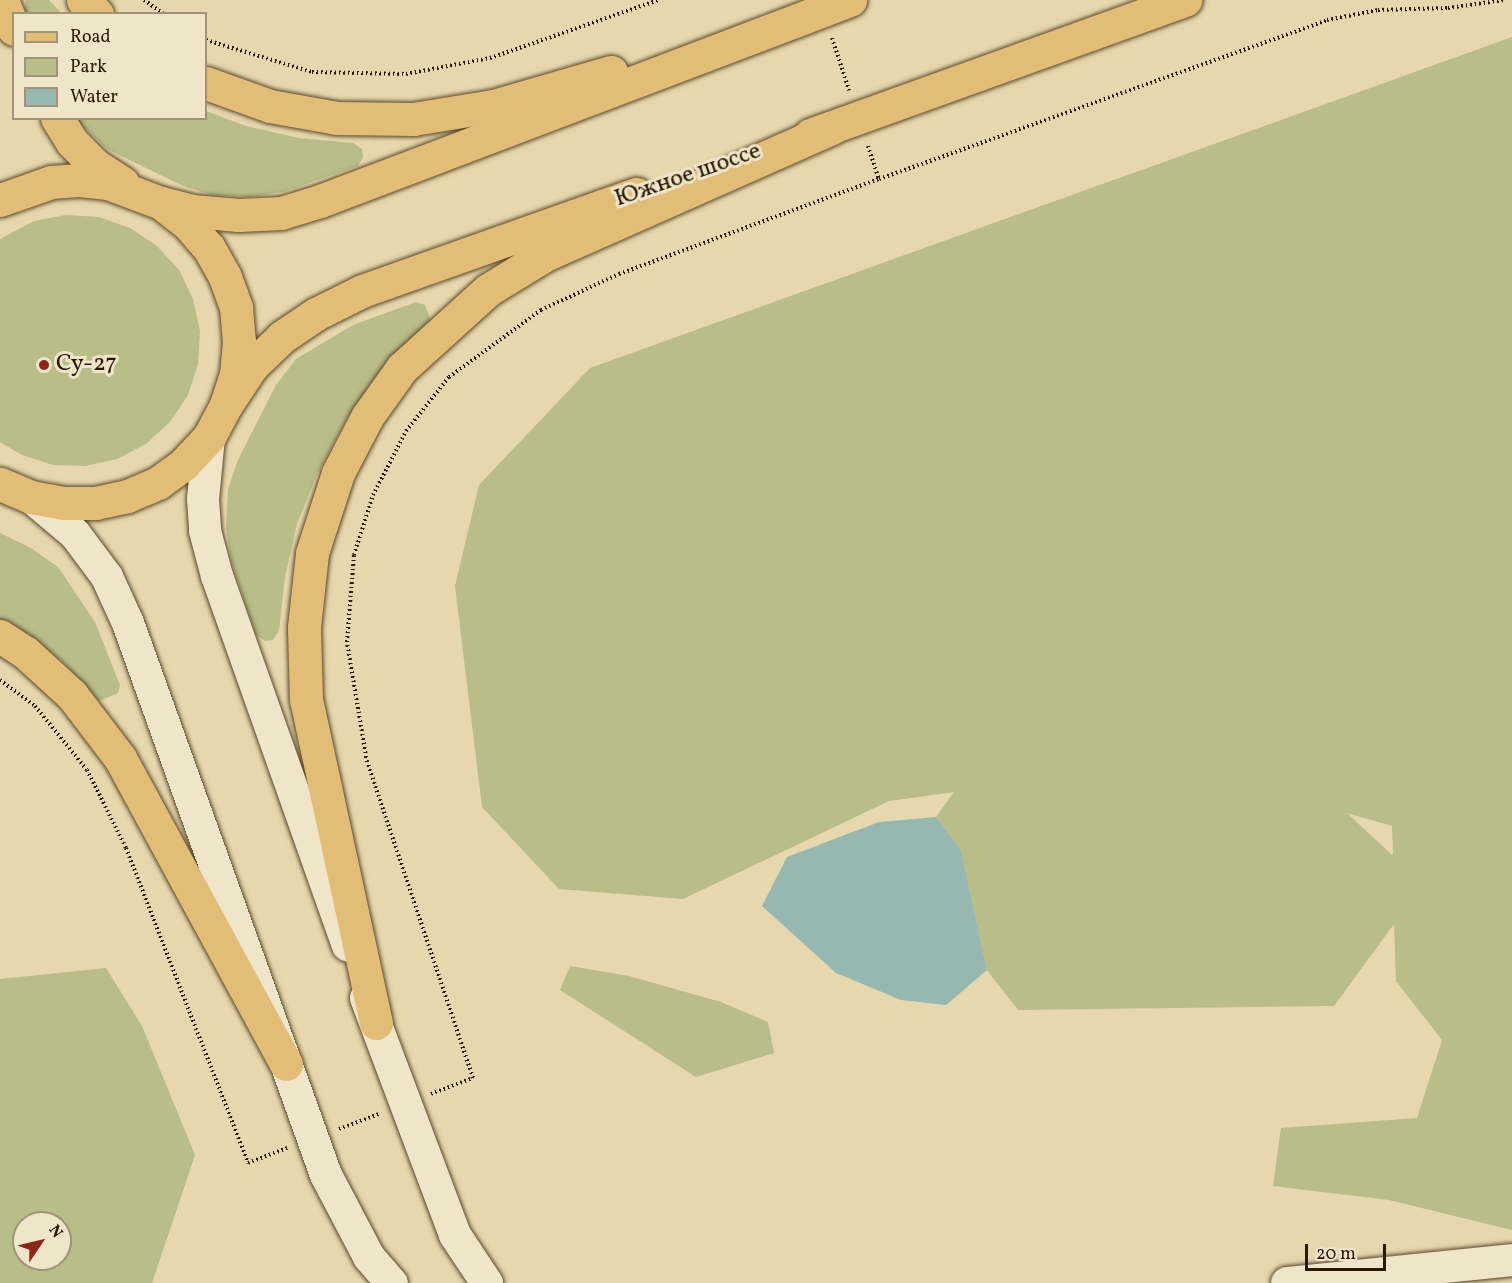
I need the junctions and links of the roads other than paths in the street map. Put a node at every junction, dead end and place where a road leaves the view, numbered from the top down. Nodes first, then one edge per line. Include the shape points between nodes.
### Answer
1 (2, 0) edge
2 (83, 0) edge
3 (850, 0) edge
4 (1185, 0) edge
5 (1204, 0) edge
6 (95, 12) edge
7 (1137, 19) junction
8 (792, 21) junction
9 (12, 24) edge
10 (207, 83) edge
11 (58, 120) edge
12 (832, 128) junction
13 (148, 197) junction
14 (0, 200) edge
15 (226, 405) junction
16 (208, 437) junction
17 (0, 485) edge
18 (31, 497) junction
19 (0, 636) edge
20 (375, 1023) junction
21 (286, 1064) junction
22 (1512, 1260) edge
23 (392, 1283) edge
24 (487, 1283) edge
25 (1287, 1283) edge

1 - 9 main road
2 - 6 main road
3 - 8 main road, Южное шоссе
4 - 7 main road, Южное шоссе
5 - 7 street
7 - 12 main road, Южное шоссе
8 - 10 main road via 493,106 413,119 326,116 270,106
8 - 13 main road, Южное шоссе via 495,138 291,210 239,215
11 - 13 main road via 72,142 95,165
12 - 15 main road, Южное шоссе via 362,291 282,337 252,366
12 - 20 main road via 545,255 488,290 402,368 367,417 338,473 312,553 304,627 306,700
13 - 14 main road, Южное шоссе via 79,180 42,184
13 - 15 main road, Южное шоссе via 187,223 209,248 225,277 236,308 238,352
15 - 16 main road, Южное шоссе
16 - 18 main road, Южное шоссе via 184,464 158,483 128,496 96,503
16 - 20 street via 203,499 205,531 216,576
17 - 18 main road, Южное шоссе
18 - 21 street via 75,534 107,577 128,622
19 - 21 main road via 25,652 72,695 120,759
20 - 24 street via 455,1235
21 - 23 street via 346,1218 369,1257
22 - 25 street

